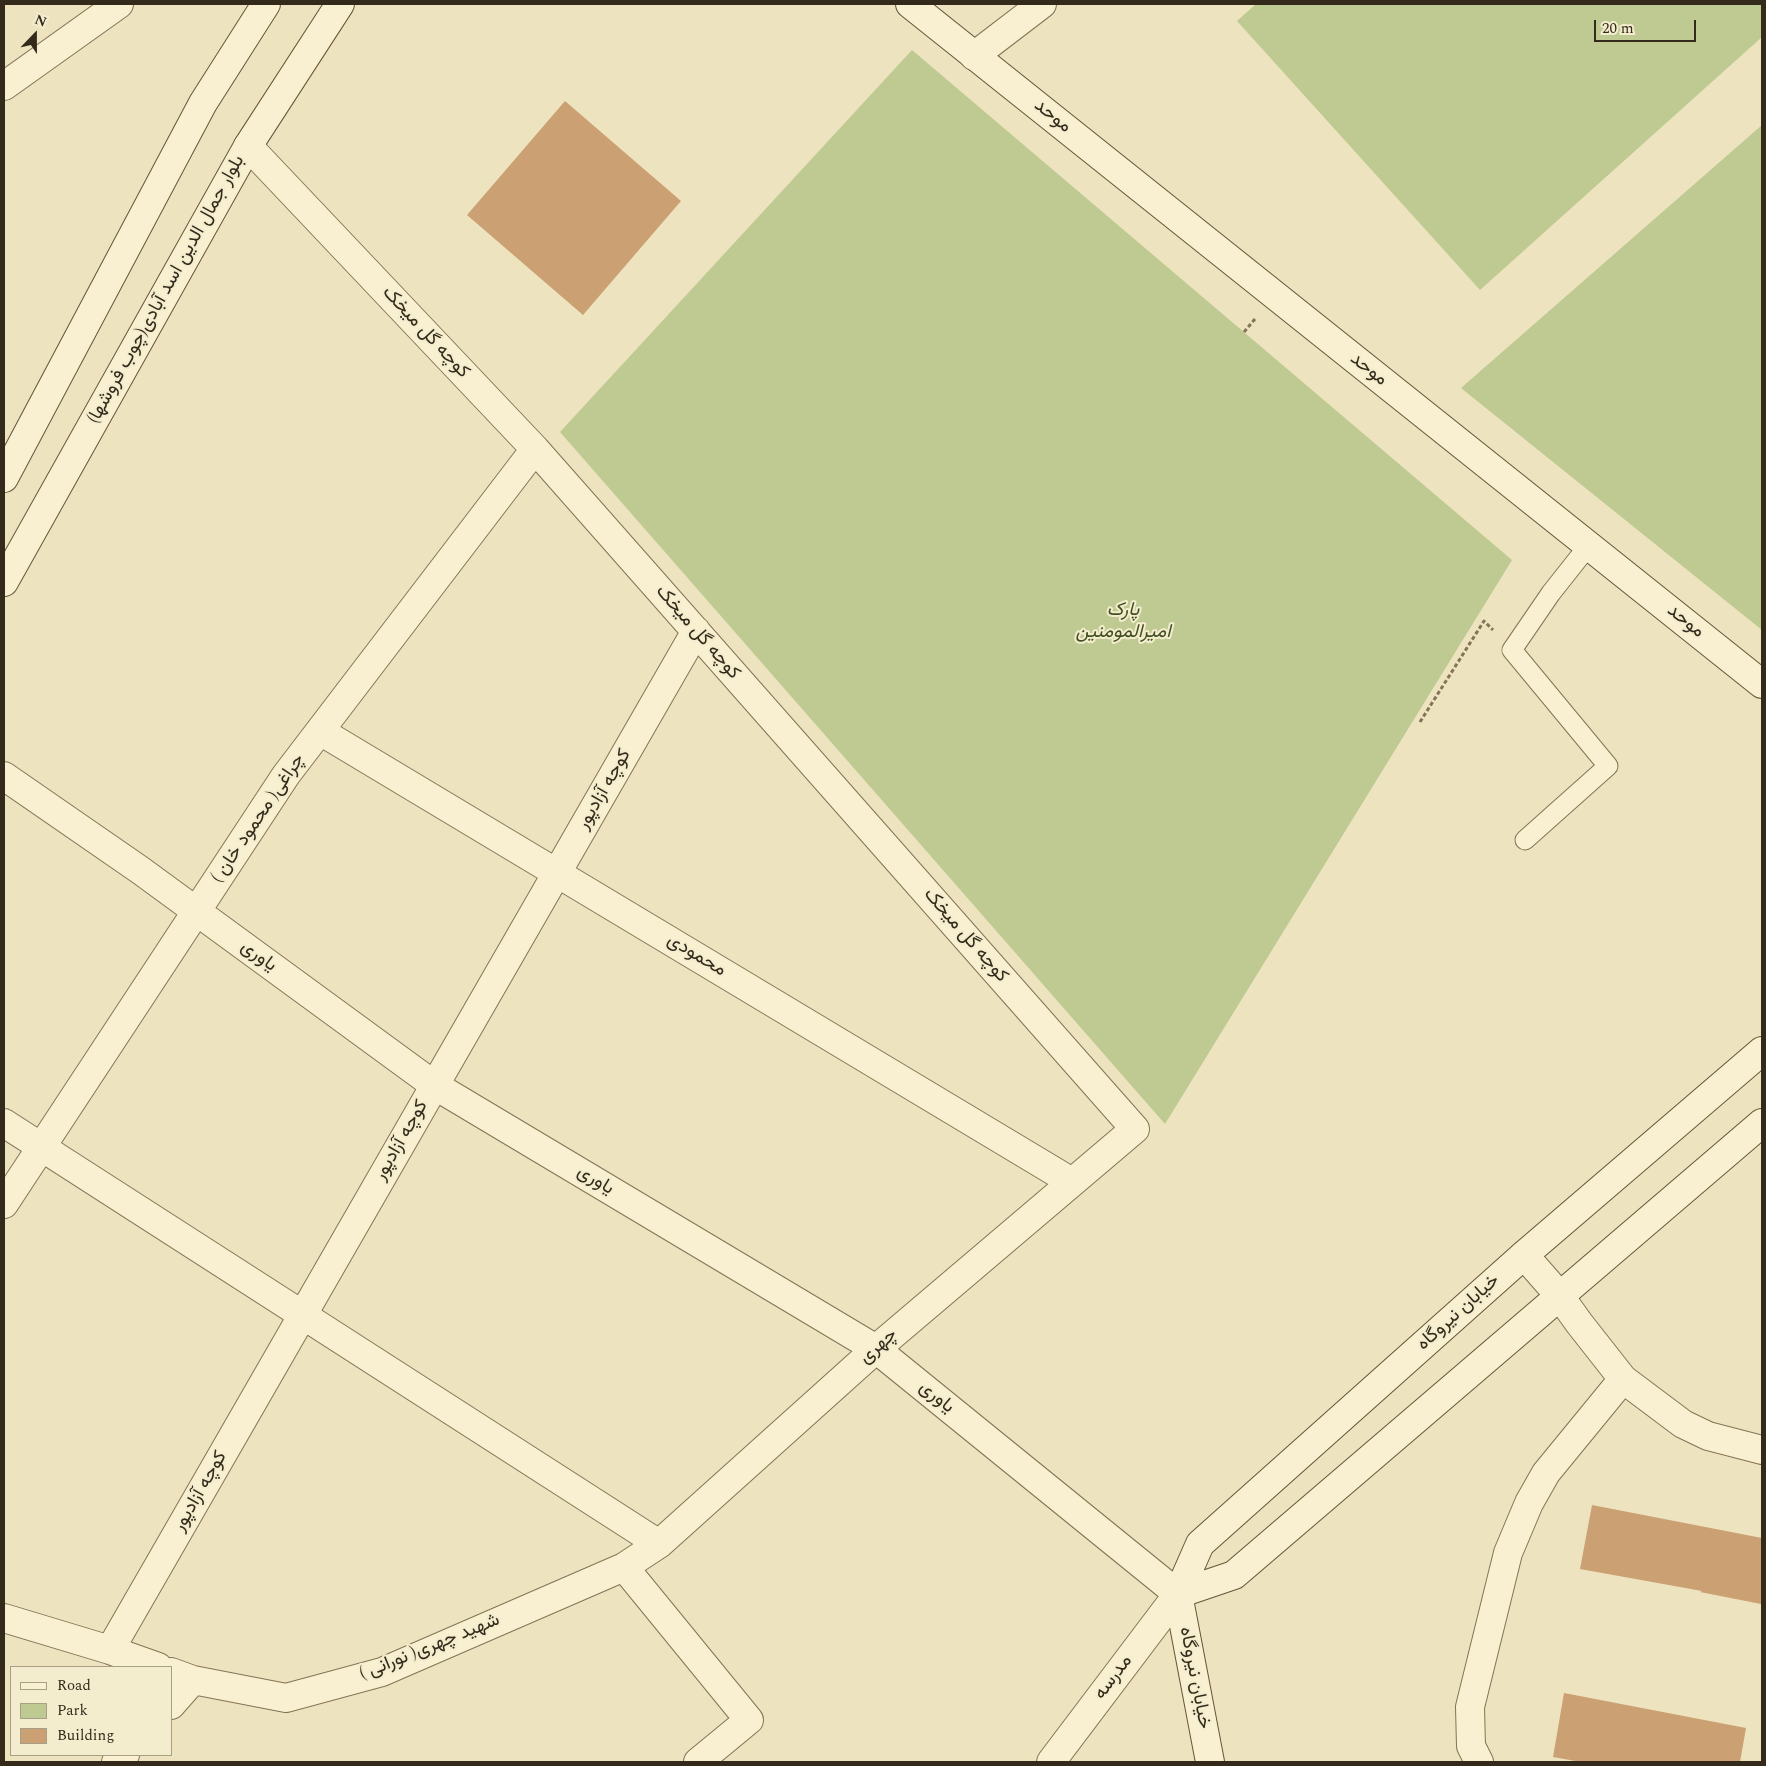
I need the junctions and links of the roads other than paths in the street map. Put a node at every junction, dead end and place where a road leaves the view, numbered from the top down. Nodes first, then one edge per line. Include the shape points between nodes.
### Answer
1 (119, 4) edge
2 (266, 4) edge
3 (340, 4) edge
4 (910, 4) edge
5 (917, 4) edge
6 (1042, 4) edge
7 (974, 56) junction
8 (4, 86) edge
9 (248, 146) junction
10 (535, 450) junction
11 (4, 478) edge
12 (1589, 546) junction
13 (4, 582) edge
14 (696, 632) junction
15 (1762, 684) edge
16 (320, 731) junction
17 (4, 776) edge
18 (1525, 840) dead end
19 (557, 873) junction
20 (196, 912) junction
21 (1762, 1050) edge
22 (434, 1085) junction
23 (4, 1123) edge
24 (1762, 1123) edge
25 (1135, 1129) joint
26 (41, 1148) junction
27 (1072, 1182) junction
28 (4, 1204) edge
29 (1524, 1255) junction
30 (1559, 1295) junction
31 (302, 1315) junction
32 (876, 1349) junction
33 (1623, 1379) junction
34 (1762, 1450) edge
35 (659, 1544) junction
36 (624, 1567) junction
37 (1178, 1594) junction
38 (4, 1618) edge
39 (110, 1650) junction
40 (155, 1666) edge
41 (182, 1676) edge
42 (172, 1702) edge
43 (698, 1762) edge
44 (1051, 1762) edge
45 (1210, 1762) edge
46 (1479, 1762) edge

1 - 8 street
2 - 11 street via 203,102
3 - 9 street, بلوار جمال الدین اسد آبادی(چوب فروشها)
4 - 7 street
5 - 7 street
6 - 7 street
7 - 12 street, موحد
9 - 10 street, کوچه گل میخک
9 - 13 street, بلوار جمال الدین اسد آبادی(چوب فروشها)
10 - 14 street, کوچه گل میخک
10 - 16 street, چراغی( محمود خان )
12 - 15 street, موحد
12 - 18 lane via 1512,650 1608,766
14 - 19 street, کوچه آزادپور
14 - 25 street, کوچه گل میخک
16 - 19 street, محمودی
16 - 20 street, چراغی( محمود خان ) via 286,775
17 - 20 street, یاوری
19 - 22 street, کوچه آزادپور
19 - 27 street, محمودی
20 - 22 street, یاوری
20 - 26 street, چراغی( محمود خان )
21 - 29 street, خیابان نیروگاه
22 - 31 street, کوچه آزادپور
22 - 32 street, یاوری
23 - 26 street
24 - 30 street
25 - 27 street, چهری
26 - 28 street, چراغی( محمود خان )
26 - 31 street
27 - 32 street, چهری
29 - 30 street
29 - 37 street, خیابان نیروگاه via 1200,1544
30 - 33 street
30 - 37 street via 1234,1575
31 - 35 street
31 - 39 street, کوچه آزادپور
32 - 35 street, چهری
32 - 37 street, یاوری
33 - 34 street via 1684,1424 1708,1436
33 - 46 street via 1546,1473 1508,1553 1470,1707 1471,1746
35 - 36 street, چهری
36 - 41 street, شهید چهری( نورانی ) via 382,1672 286,1698
36 - 43 street via 749,1720
37 - 44 street, مدرسه
37 - 45 street, خیابان نیروگاه
38 - 39 street
39 - 40 street
41 - 42 street

